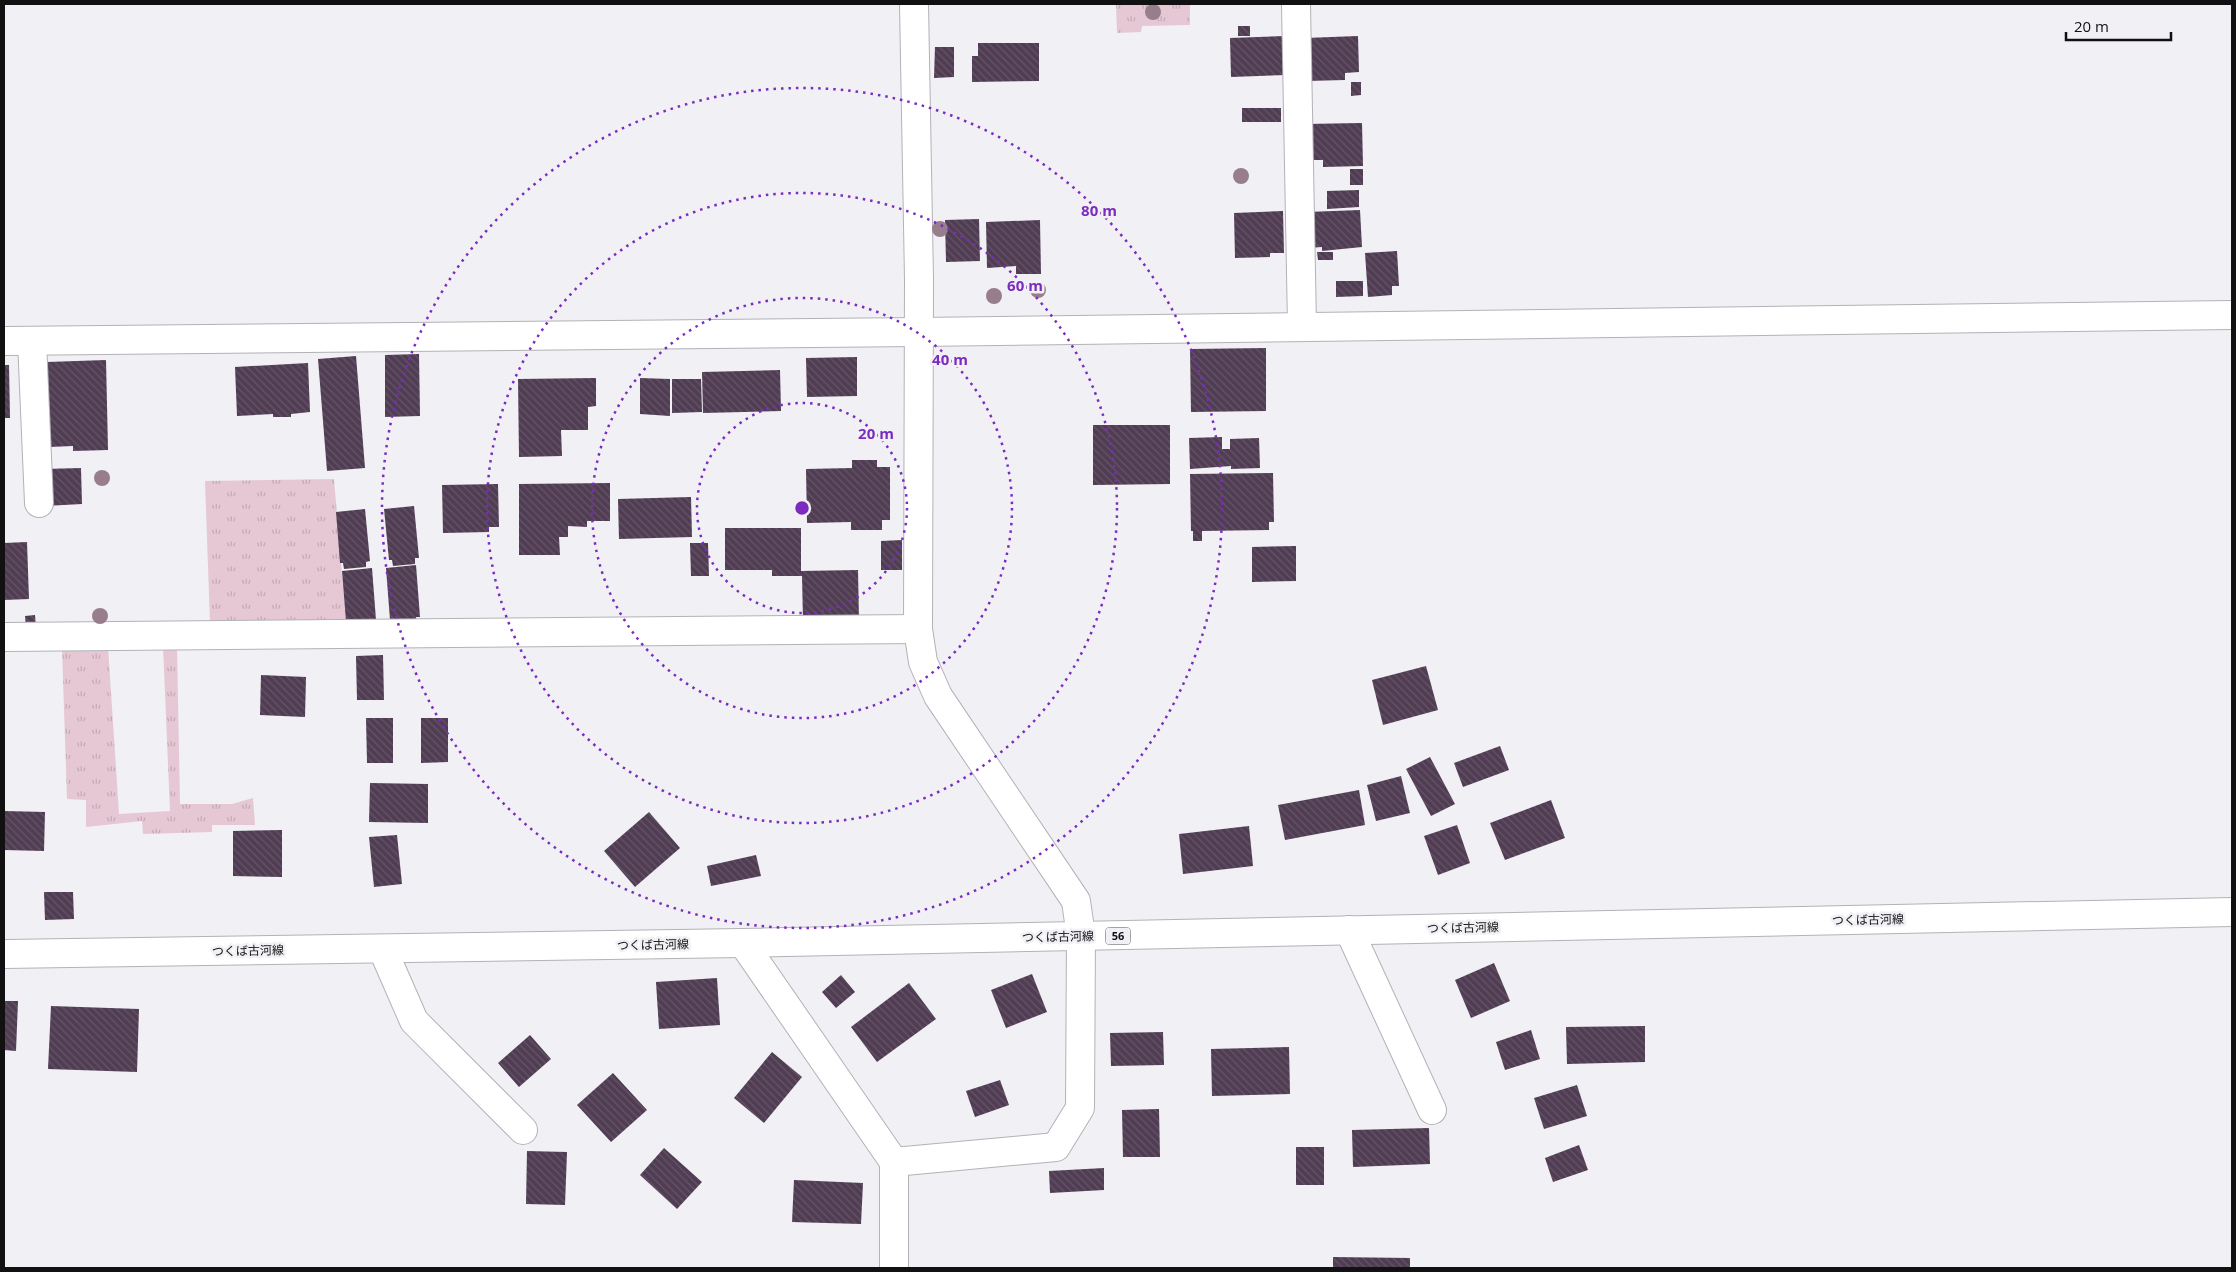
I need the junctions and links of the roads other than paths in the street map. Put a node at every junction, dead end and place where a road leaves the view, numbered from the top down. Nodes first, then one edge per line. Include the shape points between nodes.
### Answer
1 (914, 4) edge
2 (1296, 4) edge
3 (2232, 315) edge
4 (1302, 326) junction
5 (918, 332) junction
6 (4, 341) edge
7 (32, 341) junction
8 (40, 503) dead end
9 (918, 629) junction
10 (4, 637) edge
11 (2232, 912) edge
12 (1349, 930) junction
13 (1081, 936) junction
14 (744, 943) junction
15 (383, 950) junction
16 (4, 954) edge
17 (1432, 1110) dead end
18 (523, 1130) dead end
19 (894, 1162) junction
20 (894, 1268) edge

1 - 5 street
2 - 4 street
3 - 4 street
4 - 5 street
5 - 7 street
5 - 9 street
6 - 7 street
7 - 8 street
9 - 10 street
9 - 13 street via 923,662 938,696 1076,901
11 - 12 street, つくば古河線 / 56
12 - 13 street, つくば古河線 / 56
12 - 17 street
13 - 14 street, つくば古河線 / 56
13 - 19 street via 1080,1108 1056,1147
14 - 15 street, つくば古河線 / 56
14 - 19 street
15 - 16 street, つくば古河線 / 56
15 - 18 street via 414,1021
19 - 20 street

